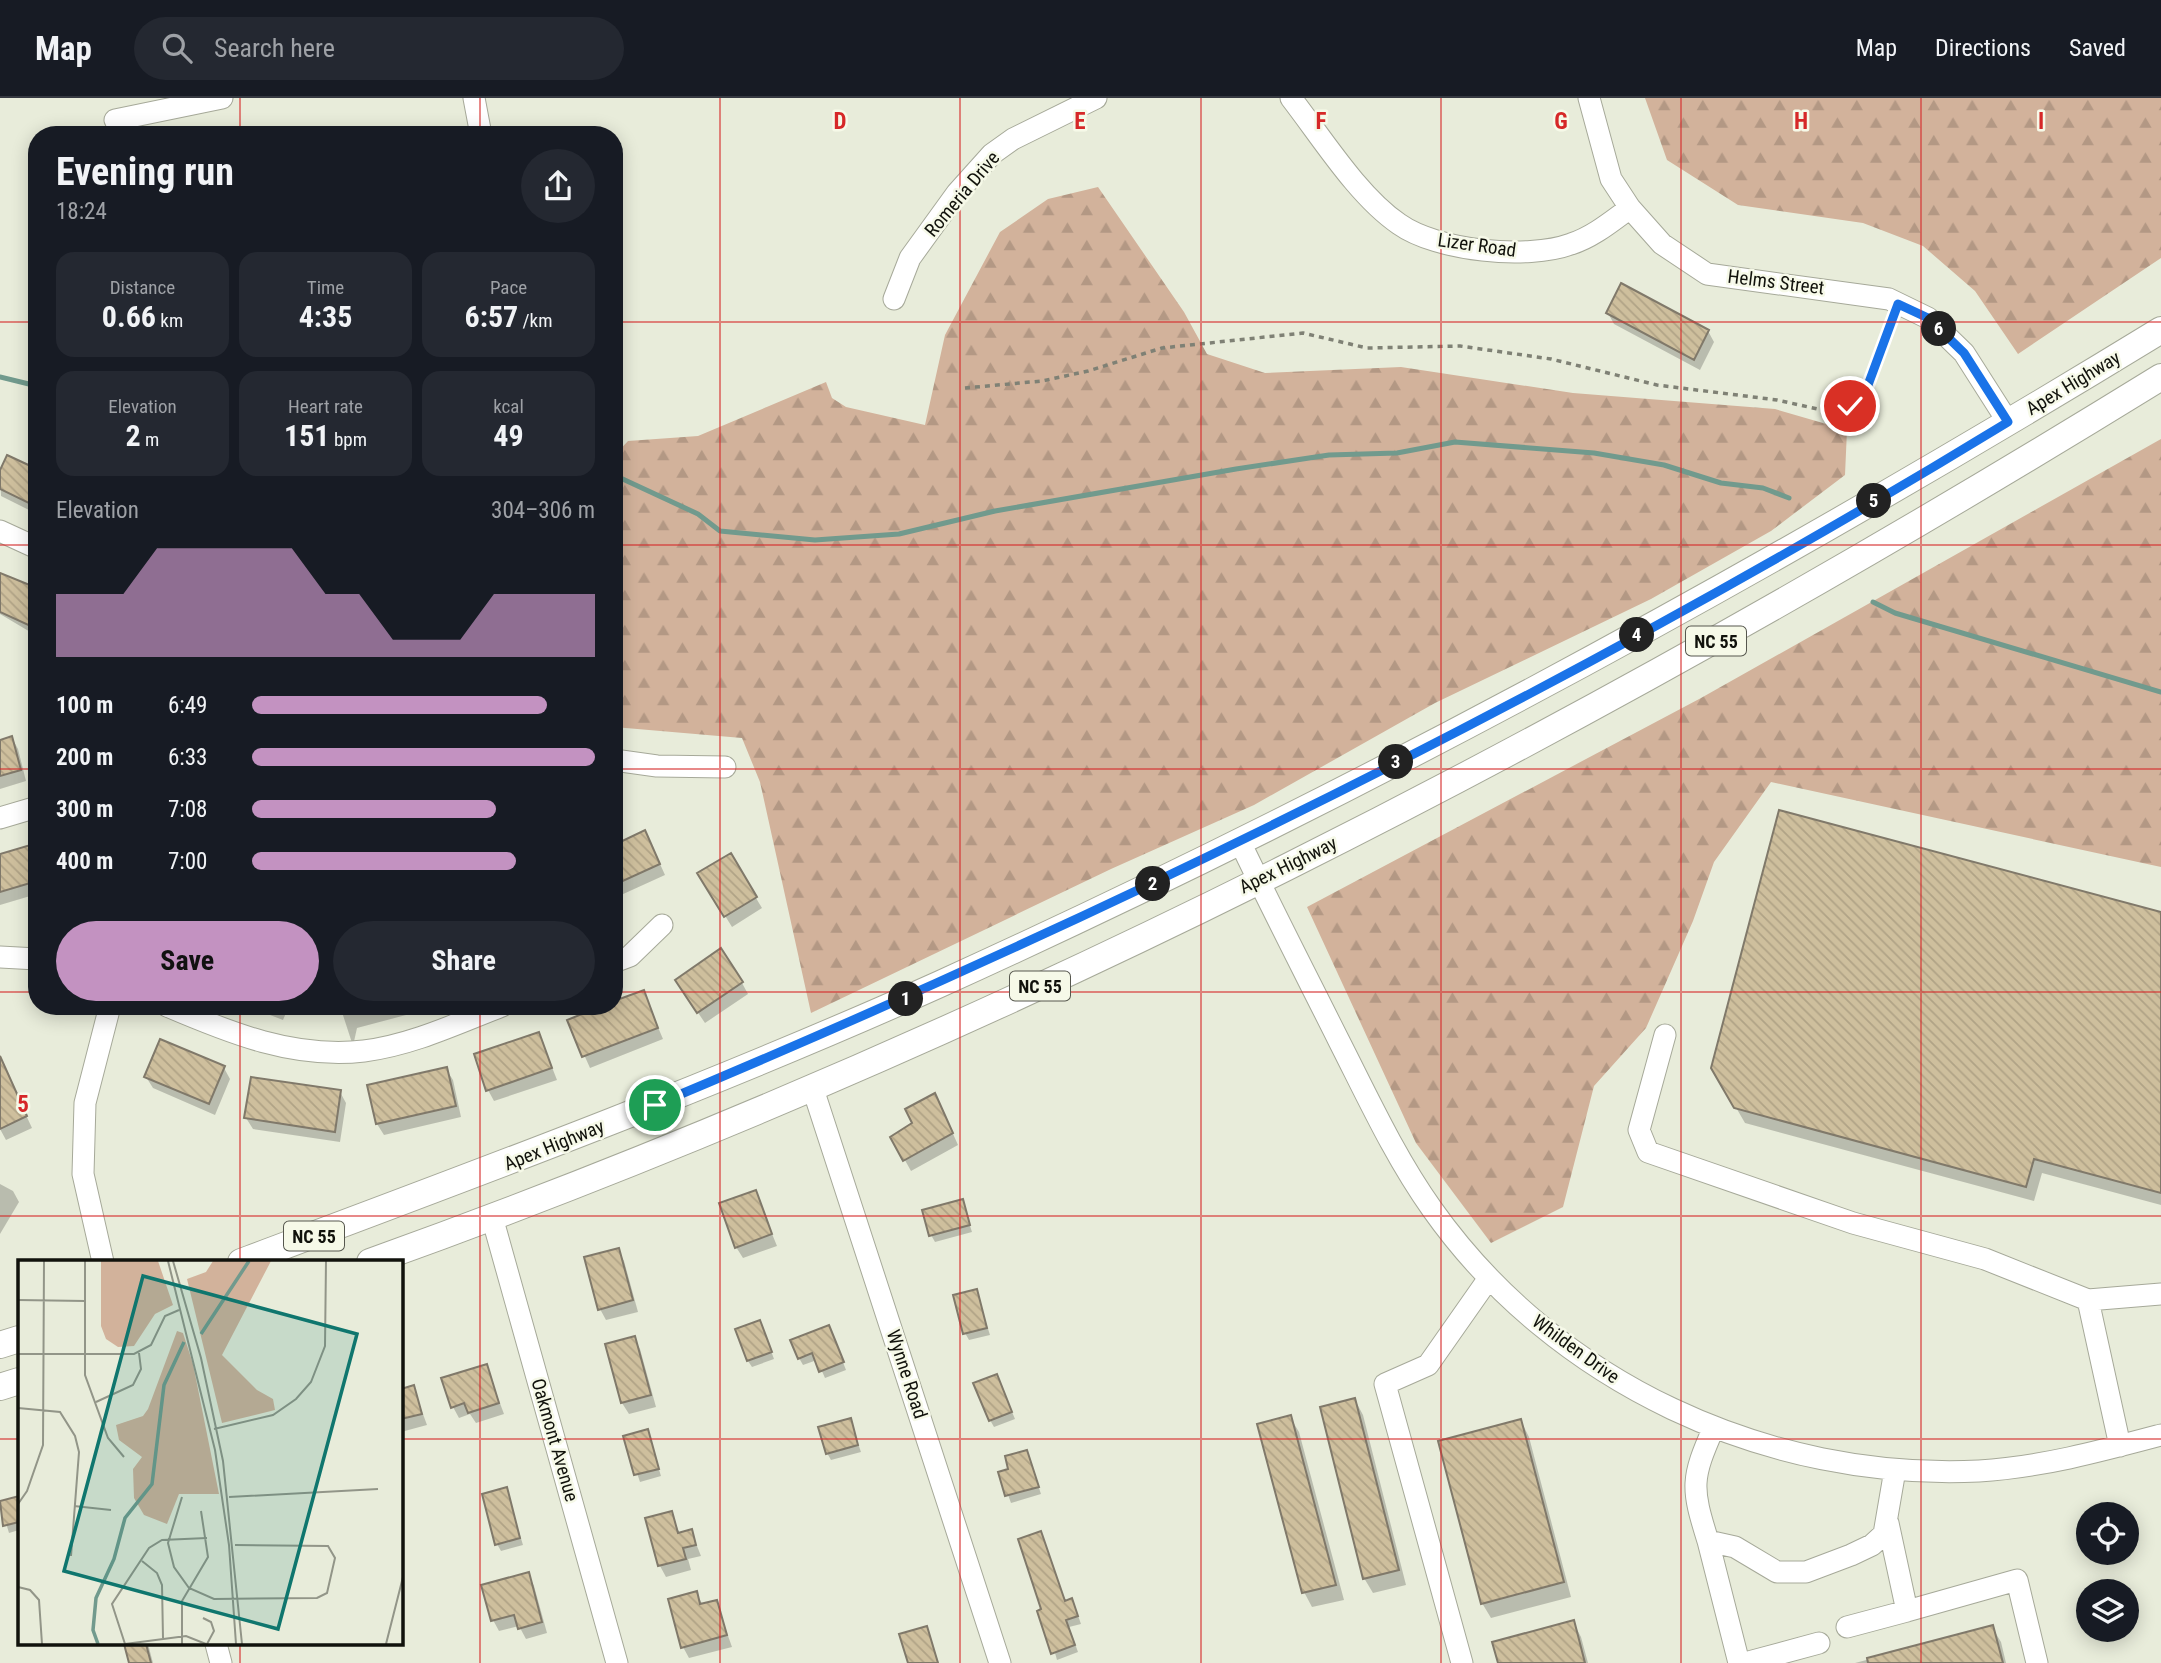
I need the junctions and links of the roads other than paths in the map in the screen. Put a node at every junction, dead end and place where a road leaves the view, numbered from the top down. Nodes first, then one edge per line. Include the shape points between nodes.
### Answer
1 (222, 98) edge
2 (474, 98) edge
3 (1096, 98) edge
4 (1291, 98) edge
5 (1589, 98) edge
6 (116, 120) dead end
7 (479, 126) edge
8 (1630, 208) junction
9 (894, 299) dead end
10 (2161, 330) edge
11 (2161, 376) edge
12 (2008, 422) junction
13 (0, 531) edge
14 (28, 544) edge
15 (623, 761) edge
16 (725, 767) dead end
17 (28, 810) edge
18 (0, 818) edge
19 (1240, 842) junction
20 (1258, 880) junction
21 (662, 925) dead end
22 (0, 957) edge
23 (28, 959) edge
24 (623, 959) edge
25 (108, 1015) edge
26 (187, 1015) edge
27 (476, 1015) edge
28 (1665, 1035) dead end
29 (812, 1086) junction
30 (492, 1217) junction
31 (103, 1260) edge
32 (246, 1260) edge
33 (375, 1260) edge
34 (1489, 1278) junction
35 (2161, 1294) edge
36 (2088, 1300) junction
37 (18, 1339) edge
38 (0, 1345) edge
39 (18, 1381) edge
40 (0, 1387) edge
41 (1714, 1427) junction
42 (2161, 1435) edge
43 (2119, 1446) junction
44 (1895, 1470) junction
45 (1888, 1523) junction
46 (1709, 1541) junction
47 (1907, 1611) junction
48 (1847, 1627) dead end
49 (1819, 1643) dead end
50 (217, 1646) edge
51 (221, 1663) edge
52 (617, 1663) edge
53 (1000, 1663) edge
54 (1462, 1663) edge
55 (1739, 1663) edge
56 (1745, 1663) edge
57 (2037, 1663) edge

1 - 6 street
2 - 7 street
3 - 9 street, Romeria Drive via 1013,139 992,155 909,258
4 - 8 street, Lizer Road via 1376,203 1400,225 1431,240 1524,252 1571,244
5 - 8 street, Helms Street via 1611,179
8 - 12 street, Helms Street via 1662,244 1707,274 1889,299 1928,318 1964,353
10 - 12 main road, Apex Highway / NC 55
11 - 20 main road, Apex Highway / NC 55 via 1711,644
12 - 19 main road, Apex Highway / NC 55 via 1594,660
13 - 14 street
15 - 16 street
17 - 18 street
19 - 20 street, Whilden Drive
19 - 32 main road, Apex Highway / NC 55 via 938,985 800,1044 483,1174
20 - 29 main road, Apex Highway / NC 55 via 1048,982
20 - 34 street, Whilden Drive via 1388,1137 1434,1211
21 - 24 street
22 - 23 street
25 - 31 street via 85,1103 83,1174
26 - 27 street via 268,1045 364,1051 411,1041
28 - 36 street via 1639,1130 1648,1152 1853,1223 1985,1259
29 - 30 main road, Apex Highway / NC 55
29 - 53 street, Wynne Road
30 - 33 main road, Apex Highway / NC 55
30 - 52 street, Oakmont Avenue
34 - 41 street, Whilden Drive via 1527,1314 1601,1370 1648,1398
34 - 54 street via 1428,1365 1385,1384
35 - 36 street
36 - 43 street
37 - 38 main road
39 - 40 main road
41 - 44 street, Whilden Drive via 1791,1452
41 - 46 street via 1694,1481
42 - 43 street, Whilden Drive
43 - 44 street, Whilden Drive via 2016,1468
44 - 45 street
45 - 46 street via 1872,1545 1805,1572 1777,1572 1735,1547
45 - 47 street
46 - 55 street
47 - 48 street
47 - 57 street via 2017,1580
49 - 56 street
50 - 51 street

